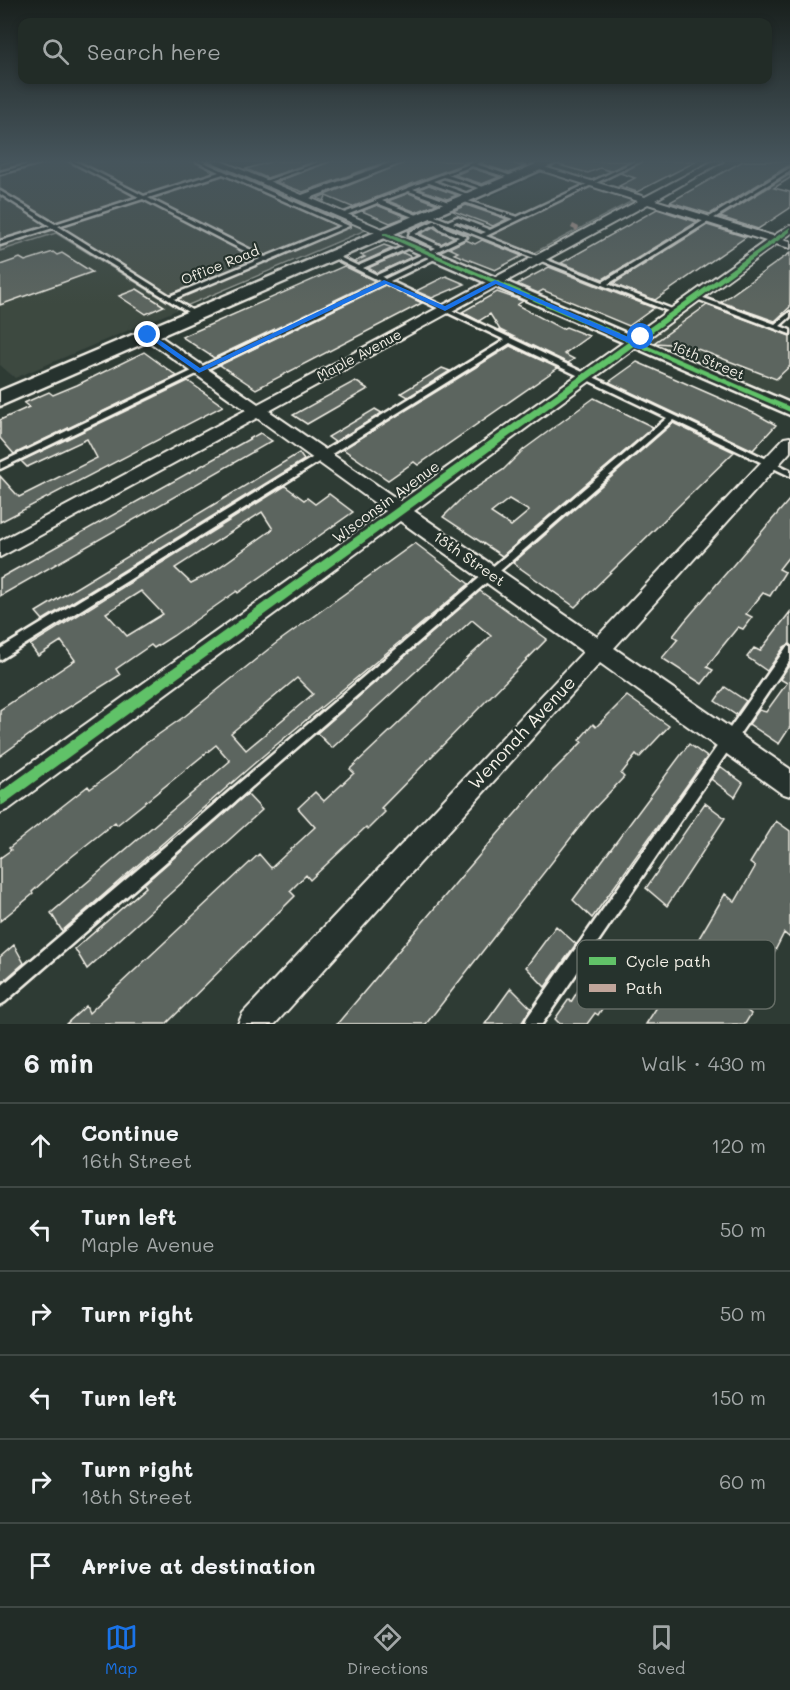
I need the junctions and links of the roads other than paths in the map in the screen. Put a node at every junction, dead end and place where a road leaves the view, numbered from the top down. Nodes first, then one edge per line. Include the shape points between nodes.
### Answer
1 (27, 209) edge
2 (109, 209) edge
3 (164, 209) edge
4 (309, 209) edge
5 (327, 209) edge
6 (358, 209) edge
7 (400, 209) edge
8 (445, 209) edge
9 (488, 209) edge
10 (539, 209) edge
11 (630, 209) edge
12 (675, 209) edge
13 (725, 209) edge
14 (342, 215) junction
15 (427, 218) junction
16 (518, 219) junction
17 (708, 219) junction
18 (448, 223) junction
19 (55, 226) junction
20 (790, 229) edge
21 (490, 232) junction
22 (473, 233) junction
23 (385, 234) junction
24 (481, 236) junction
25 (464, 237) junction
26 (782, 242) edge
27 (0, 243) edge
28 (411, 245) junction
29 (436, 252) junction
30 (333, 256) junction
31 (538, 258) junction
32 (266, 260) junction
33 (358, 268) junction
34 (377, 277) junction
35 (386, 282) junction
36 (495, 282) junction
37 (603, 284) junction
38 (696, 297) junction
39 (170, 298) junction
40 (445, 309) junction
41 (675, 312) junction
42 (790, 314) edge
43 (196, 315) junction
44 (775, 327) junction
45 (790, 332) edge
46 (148, 335) junction
47 (510, 340) junction
48 (633, 342) junction
49 (199, 371) junction
50 (586, 376) junction
51 (0, 399) edge
52 (790, 410) edge
53 (257, 411) junction
54 (672, 417) junction
55 (790, 442) edge
56 (321, 456) junction
57 (0, 466) edge
58 (780, 468) edge
59 (400, 511) junction
60 (0, 550) edge
61 (491, 574) junction
62 (598, 650) junction
63 (790, 651) edge
64 (0, 655) edge
65 (728, 740) junction
66 (790, 784) edge
67 (0, 800) edge
68 (591, 940) edge
69 (577, 960) edge
70 (0, 997) edge
71 (254, 1024) edge
72 (533, 1024) edge

1 - 19 lane
2 - 19 lane
3 - 32 lane
4 - 32 lane, Office Road via 346,226
5 - 14 street, 16th Street
6 - 14 lane
7 - 15 lane
8 - 15 main road
9 - 16 lane
10 - 16 lane
11 - 31 street, Maple Avenue
12 - 17 street
13 - 17 lane
14 - 23 street, 16th Street
15 - 18 lane
15 - 23 main road
15 - 25 lane
15 - 29 lane via 412,235
16 - 21 lane
17 - 26 street
17 - 37 lane
18 - 21 lane via 457,219
18 - 22 lane
19 - 27 lane
19 - 39 lane
20 - 26 street, Wisconsin Avenue
21 - 24 lane
22 - 24 lane
22 - 25 lane
23 - 28 street, 16th Street
23 - 30 main road
24 - 31 lane
25 - 29 lane
26 - 38 street, Wisconsin Avenue
28 - 29 street, 16th Street
28 - 33 lane
29 - 34 lane
29 - 35 lane
29 - 36 street, 16th Street
30 - 33 lane
30 - 43 main road
31 - 36 street, Maple Avenue
31 - 37 lane
32 - 39 lane, Office Road
33 - 34 lane
34 - 35 lane
35 - 40 lane
35 - 49 lane
36 - 40 street, Maple Avenue
36 - 48 street, 16th Street
37 - 41 lane
38 - 41 street, Wisconsin Avenue
38 - 44 lane
39 - 43 lane
40 - 47 lane
40 - 53 street, Maple Avenue
41 - 48 street, Wisconsin Avenue
42 - 44 lane
43 - 46 main road
44 - 45 lane
46 - 49 street, 18th Street
46 - 51 main road
47 - 50 lane
47 - 56 lane
48 - 50 street, Wisconsin Avenue
48 - 52 street, 16th Street
49 - 53 street, 18th Street
49 - 57 lane
50 - 54 lane
50 - 59 street, Wisconsin Avenue
53 - 56 street, 18th Street
53 - 60 street, Maple Avenue
54 - 58 lane
54 - 61 lane
55 - 58 street, Wenonah Avenue
56 - 59 street, 18th Street
56 - 64 lane
58 - 62 street, Wenonah Avenue
59 - 61 street, 18th Street
59 - 67 street, Wisconsin Avenue
61 - 62 street, 18th Street
61 - 70 lane
62 - 65 street, 18th Street
62 - 71 street, Wenonah Avenue
63 - 65 lane
65 - 66 street, 18th Street
65 - 68 lane
69 - 72 lane

